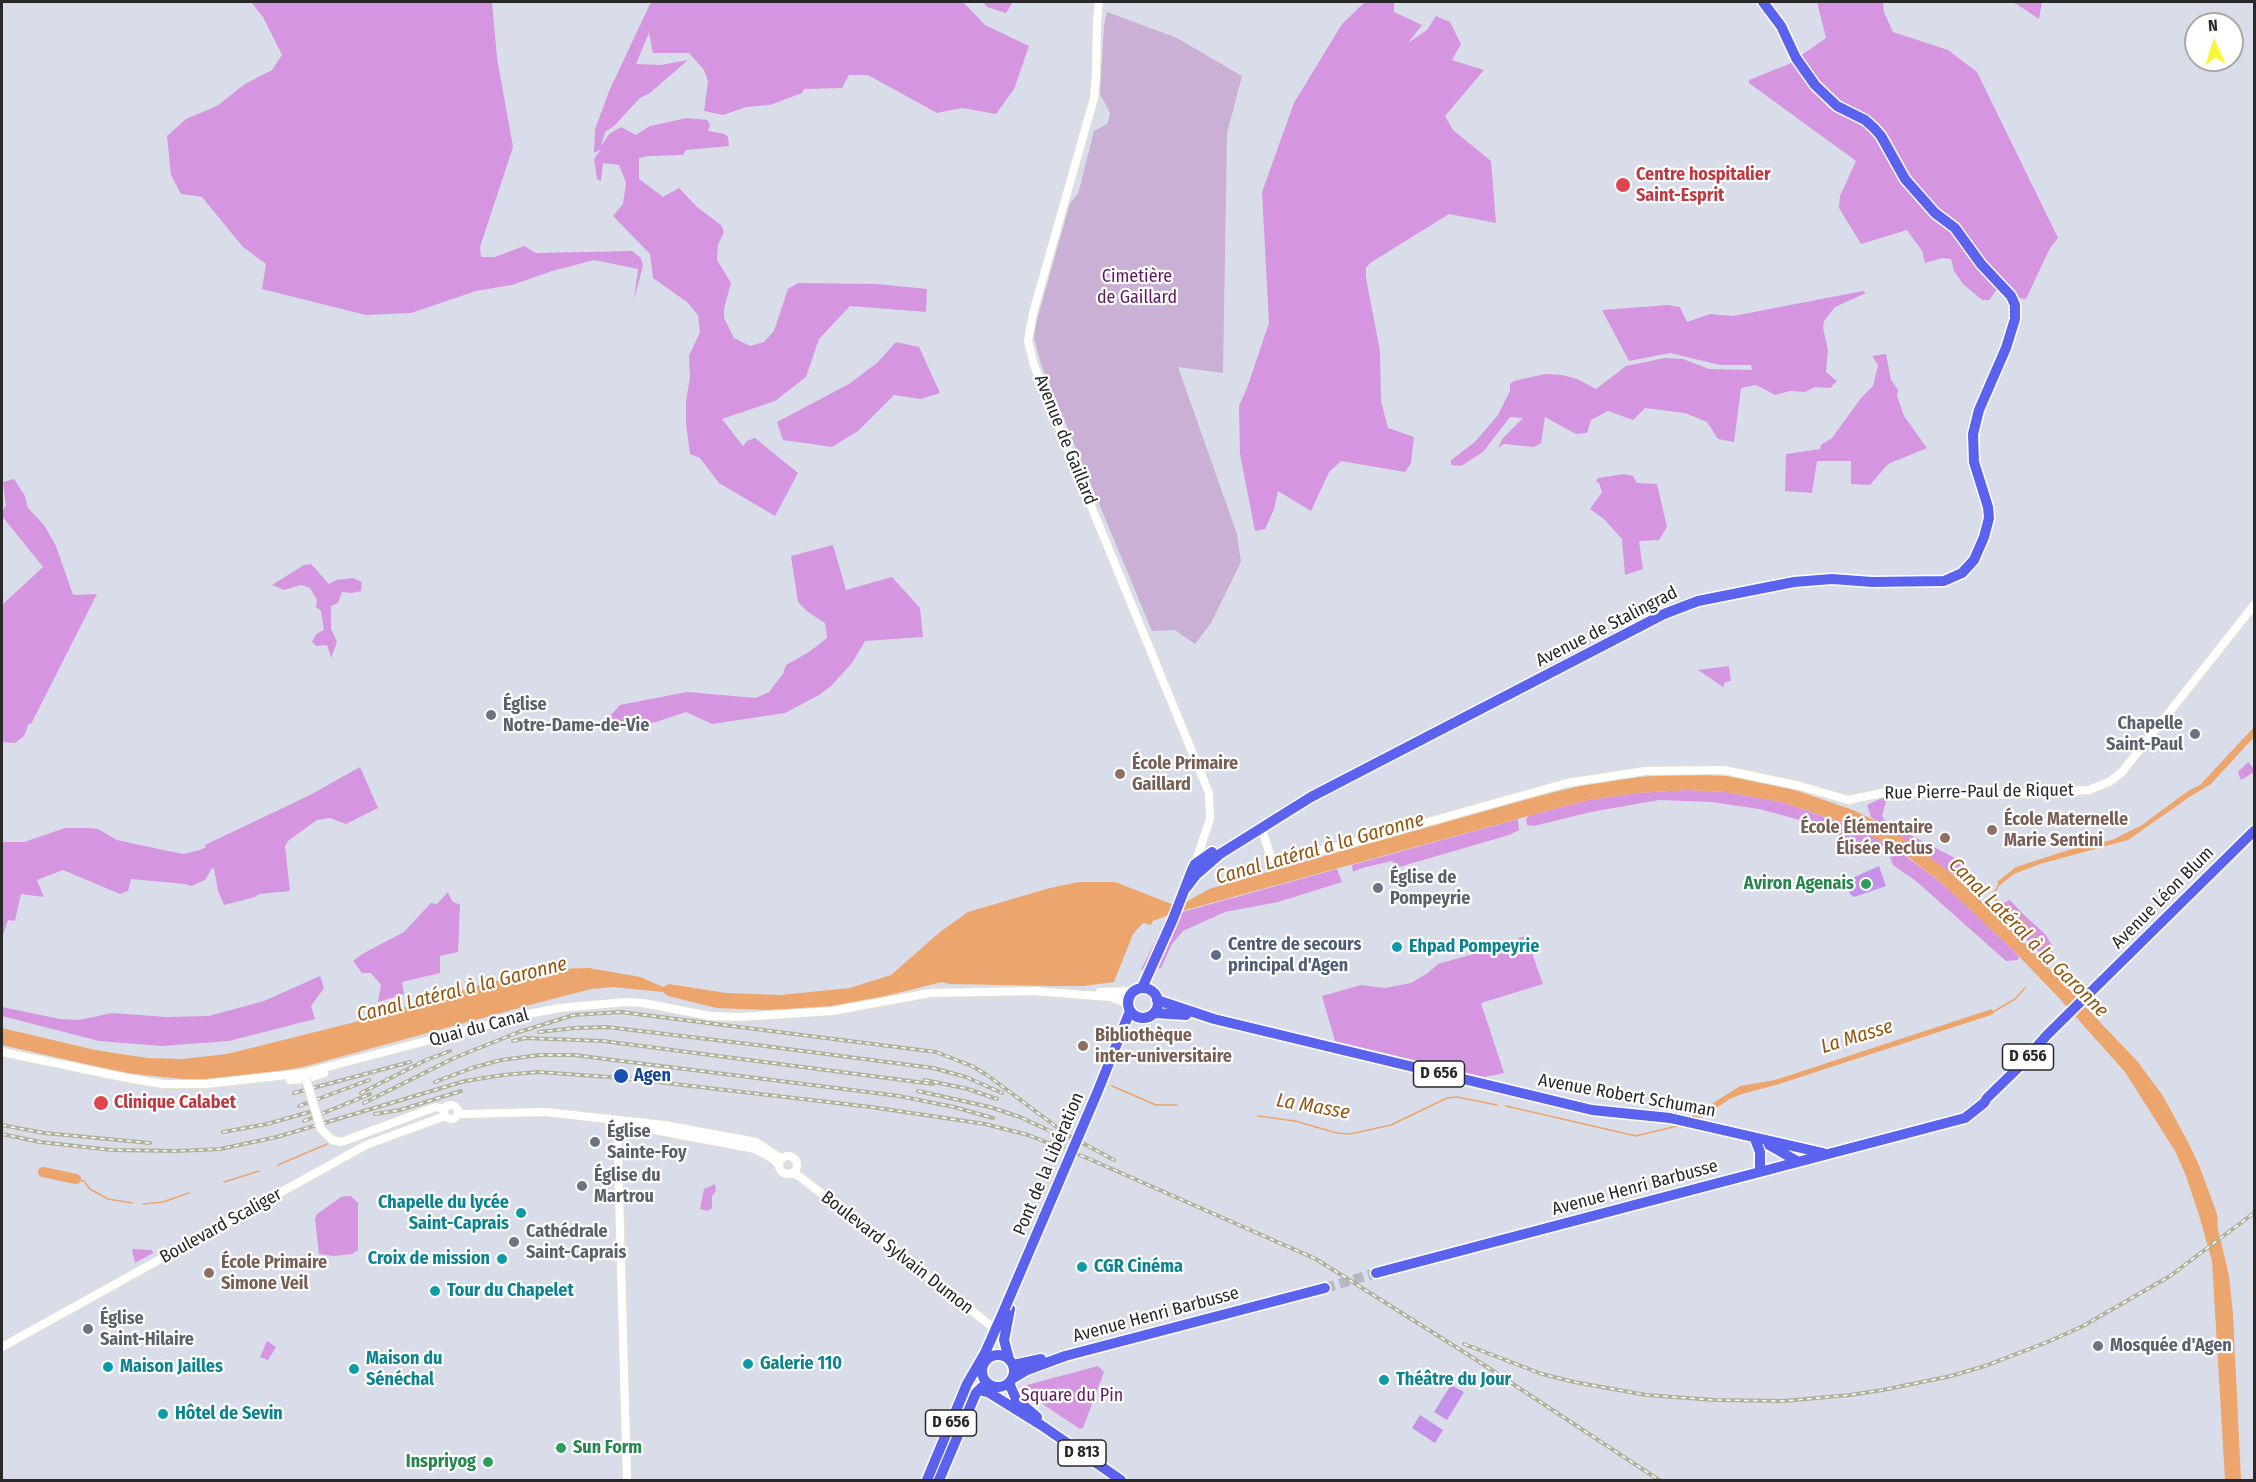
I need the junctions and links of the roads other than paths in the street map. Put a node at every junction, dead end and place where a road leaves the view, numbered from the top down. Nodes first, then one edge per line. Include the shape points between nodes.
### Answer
1 (1099, 2) edge
2 (1763, 2) edge
3 (2254, 605) edge
4 (1210, 819) junction
5 (1261, 827) junction
6 (2254, 831) edge
7 (1207, 855) junction
8 (1195, 870) junction
9 (1156, 959) junction
10 (1138, 989) junction
11 (1064, 993) junction
12 (1156, 996) junction
13 (1129, 1007) junction
14 (1154, 1013) junction
15 (2068, 1015) joint
16 (1141, 1017) junction
17 (1211, 1018) junction
18 (2, 1052) edge
19 (357, 1060) junction
20 (305, 1076) junction
21 (1099, 1094) junction
22 (1987, 1098) junction
23 (445, 1112) junction
24 (1954, 1116) junction
25 (637, 1124) junction
26 (1946, 1124) junction
27 (617, 1125) junction
28 (1903, 1134) junction
29 (1757, 1139) junction
30 (1794, 1147) junction
31 (1826, 1154) junction
32 (1800, 1160) junction
33 (780, 1162) junction
34 (1760, 1171) junction
35 (796, 1173) junction
36 (1376, 1273) tunnel mouth
37 (1325, 1288) tunnel mouth
38 (1000, 1330) junction
39 (2, 1347) edge
40 (1065, 1356) junction
41 (984, 1358) junction
42 (1010, 1359) junction
43 (1010, 1381) junction
44 (984, 1387) junction
45 (1041, 1425) junction
46 (627, 1480) edge
47 (927, 1480) edge
48 (939, 1480) edge
49 (1121, 1480) edge

1 - 4 street, Avenue de Gaillard via 1094,98 1028,341 1034,365 1200,767 1209,793
2 - 5 main road, Avenue de Stalingrad via 1815,85 1837,106 1874,128 1905,179 1935,213 1955,228 2015,305 2015,320 2006,348 1973,434 1974,462 1989,518 1974,560 1962,573 1944,581 1794,582 1698,601 1630,630
3 - 5 street, Rue Pierre-Paul de Riquet via 2122,772 2089,790 2007,795 1887,792 1848,800 1764,777 1724,770 1677,770 1608,775 1567,783 1281,861 1271,858
4 - 7 street
4 - 8 street, Avenue de Gaillard
5 - 7 main road, Avenue de Stalingrad
5 - 8 main road, Avenue de Stalingrad
6 - 15 main road, Avenue Léon Blum / D 656
7 - 8 main road, Avenue de Stalingrad
8 - 9 main road, Avenue de Stalingrad
9 - 10 main road, Avenue de Stalingrad
9 - 12 main road, Avenue de Stalingrad
10 - 11 street
10 - 12 main road
10 - 13 main road via 1130,996
11 - 13 street via 1111,997
11 - 19 street, Quai du Canal via 930,993 832,1011 739,1017 626,1002 548,1010
12 - 14 main road
12 - 17 main road, Avenue Robert Schuman / D 656
13 - 16 main road
13 - 21 main road, Pont de la Libération / D 656
14 - 16 main road
14 - 17 main road, Avenue Robert Schuman / D 656
15 - 22 main road, Avenue Henri Barbusse / D 656
16 - 21 main road, Pont de la Libération / D 656 via 1124,1039
17 - 29 main road, Avenue Robert Schuman / D 656 via 1592,1110 1670,1118
18 - 20 street via 162,1083 206,1084
19 - 20 street
19 - 20 street, Quai du Canal
20 - 23 street, bridge via 321,1129 332,1140 341,1142 436,1107
21 - 38 main road, Pont de la Libération / D 656, bridge
22 - 24 main road, Avenue Henri Barbusse / D 656
22 - 26 main road, Avenue Henri Barbusse / D 656 via 1965,1118
23 - 27 street via 453,1119 458,1113 545,1112
23 - 39 street, Boulevard Scaliger via 366,1145
24 - 26 main road
24 - 28 main road, Avenue Henri Barbusse / D 656
25 - 27 street
25 - 33 street via 755,1149
25 - 33 street via 756,1142
26 - 28 main road, Avenue Henri Barbusse / D 656
27 - 46 street
28 - 31 main road, Avenue Henri Barbusse / D 656
29 - 30 main road, Avenue Robert Schuman / D 656
29 - 32 main road, Avenue Robert Schuman / D 656
29 - 34 main road
30 - 31 main road, Avenue Robert Schuman / D 656
30 - 32 main road
31 - 32 main road, Avenue Henri Barbusse / D 656
32 - 34 main road, Avenue Henri Barbusse / D 656
33 - 35 street via 783,1173
33 - 35 street via 786,1156 793,1158
34 - 36 main road, Avenue Henri Barbusse
35 - 38 street, Boulevard Sylvain Dumon
37 - 40 main road, Avenue Henri Barbusse
38 - 41 main road, D 656
38 - 42 main road, D 656
40 - 42 main road, Avenue Henri Barbusse
40 - 43 main road, Avenue Henri Barbusse
41 - 42 main road via 995,1354
41 - 44 main road
41 - 47 main road, D 656 via 967,1384
42 - 43 main road
43 - 44 main road via 1001,1387
43 - 45 main road, D 813 via 1016,1399
44 - 45 main road, D 813
44 - 48 main road, D 656
45 - 49 main road, D 813

